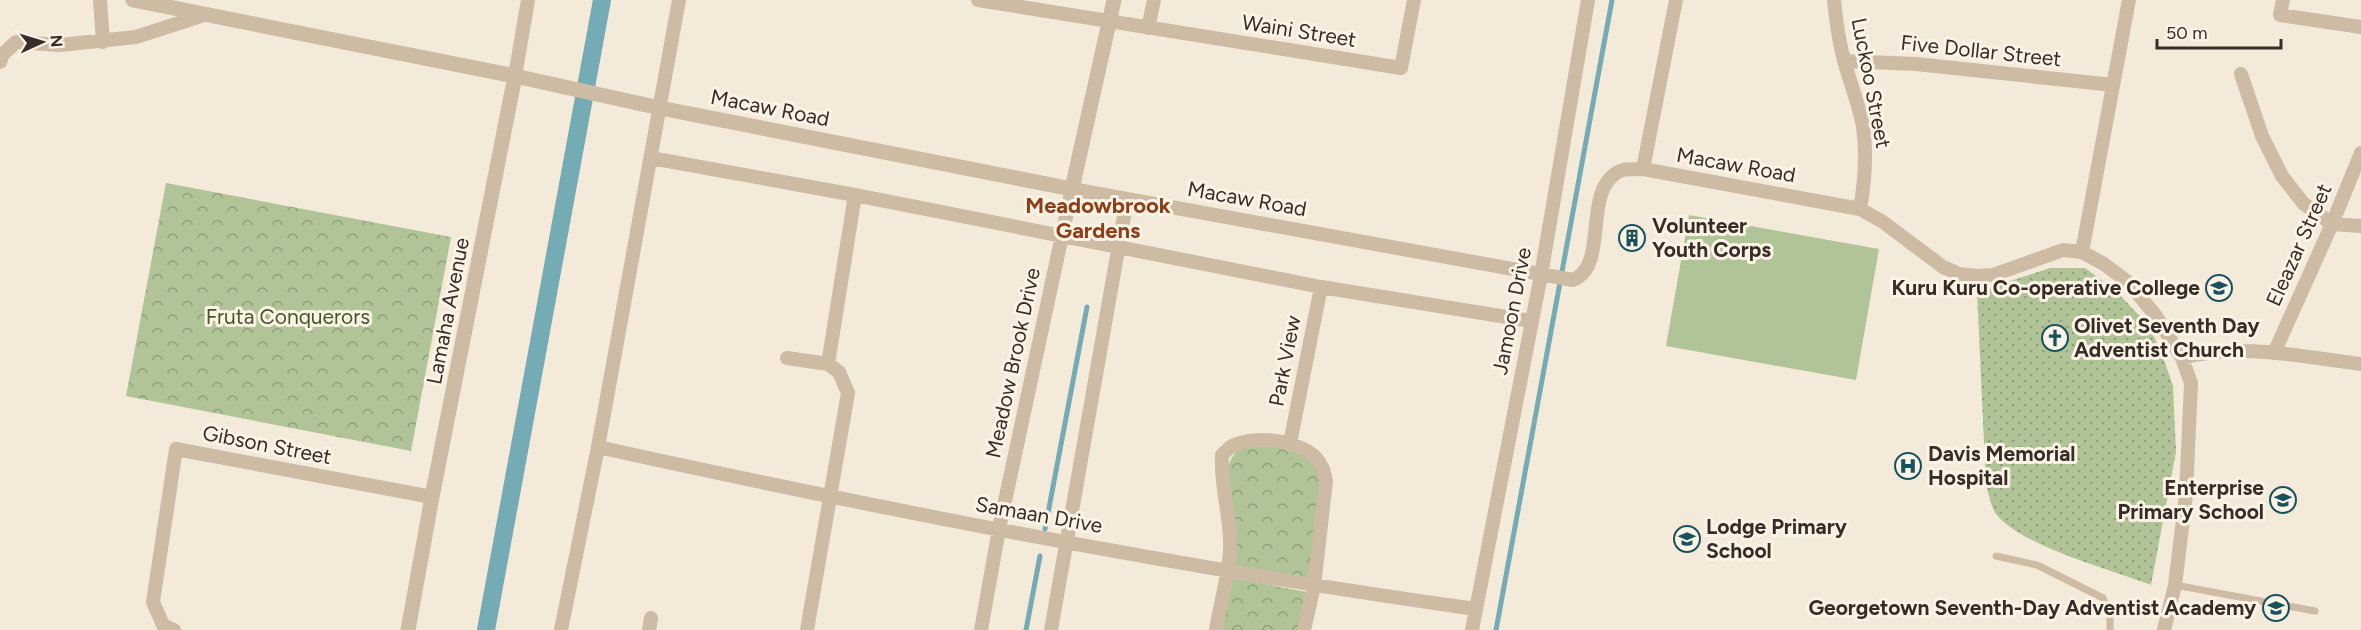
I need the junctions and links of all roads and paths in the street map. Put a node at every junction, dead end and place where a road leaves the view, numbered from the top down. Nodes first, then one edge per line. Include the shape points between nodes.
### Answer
1 (100, 0) edge
2 (133, 0) edge
3 (528, 0) edge
4 (679, 0) edge
5 (978, 0) edge
6 (1114, 0) edge
7 (1154, 0) edge
8 (1414, 0) edge
9 (1588, 0) edge
10 (1676, 0) edge
11 (1834, 0) edge
12 (2129, 0) edge
13 (2283, 0) edge
14 (207, 14) junction
15 (1110, 22) junction
16 (2361, 27) edge
17 (1148, 28) junction
18 (103, 42) junction
19 (1844, 61) junction
20 (0, 62) edge
21 (2241, 74) dead end
22 (516, 76) junction
23 (2113, 86) junction
24 (660, 108) junction
25 (2361, 153) edge
26 (651, 158) junction
27 (1643, 170) junction
28 (1072, 189) junction
29 (855, 195) junction
30 (1127, 199) junction
31 (1860, 209) junction
32 (2332, 224) junction
33 (2361, 226) edge
34 (1061, 236) junction
35 (1118, 248) junction
36 (2082, 252) junction
37 (1547, 276) junction
38 (1321, 287) junction
39 (1531, 321) junction
40 (2274, 353) junction
41 (787, 358) dead end
42 (2182, 358) junction
43 (828, 364) junction
44 (2361, 364) edge
45 (1290, 443) junction
46 (598, 447) junction
47 (432, 497) junction
48 (830, 498) junction
49 (999, 529) junction
50 (1066, 541) junction
51 (1996, 556) dead end
52 (1226, 570) junction
53 (2175, 585) junction
54 (1314, 586) junction
55 (1476, 609) junction
56 (2315, 611) dead end
57 (174, 630) edge
58 (408, 630) edge
59 (561, 630) edge
60 (807, 630) edge
61 (981, 630) edge
62 (1051, 630) edge
63 (1216, 630) edge
64 (1304, 630) edge
65 (1472, 630) edge
66 (2110, 630) edge
67 (2164, 630) edge

1 - 18 street
2 - 14 street, Macaw Road
3 - 22 street, Lamaha Avenue
4 - 24 street
5 - 15 street, Waini Street
6 - 15 street, Meadow Brook Drive
7 - 17 street
8 - 17 street, Waini Street via 1401,68
9 - 37 street, Jamoon Drive
10 - 27 street
11 - 19 street, Luckoo Street
12 - 23 street
13 - 16 street via 2280,15
14 - 18 street via 136,37
14 - 22 street, Macaw Road
15 - 17 street, Waini Street
15 - 28 street, Meadow Brook Drive
18 - 20 street via 16,42
19 - 23 street, Five Dollar Street via 1916,63
19 - 31 street, Luckoo Street via 1858,104 1866,151
21 - 32 street via 2262,136 2282,176 2303,203
22 - 24 street, Macaw Road
22 - 47 street, Lamaha Avenue
23 - 36 street
24 - 26 street
24 - 28 street, Macaw Road
25 - 32 street, Eleazar Street
26 - 29 street
26 - 46 street
27 - 31 street, Macaw Road
27 - 37 street, Macaw Road via 1621,170 1606,182 1589,265 1583,276 1573,280
28 - 30 street, Macaw Road
28 - 34 street, Meadow Brook Drive
29 - 34 street
29 - 43 street
30 - 35 street
30 - 37 street, Macaw Road
31 - 36 street, Macaw Road via 1959,274 1993,275 2063,250
32 - 33 street
32 - 40 street, Eleazar Street
34 - 35 street
34 - 49 street, Meadow Brook Drive
35 - 38 street
35 - 50 street
36 - 42 street via 2128,282 2156,316
37 - 39 street, Jamoon Drive
38 - 39 street
38 - 45 street, Park View
39 - 55 street, Jamoon Drive
40 - 42 street via 2226,350
40 - 44 street
41 - 43 street
42 - 53 street via 2191,383 2186,495
43 - 48 street via 839,372 848,393
45 - 52 street via 1252,441 1232,446 1222,455 1229,524
45 - 54 street via 1322,465 1326,481
46 - 48 street, Samaan Drive
46 - 59 street
47 - 57 street, Gibson Street via 176,449 153,602 163,625
47 - 58 street, Lamaha Avenue
48 - 49 street, Samaan Drive
48 - 60 street
49 - 50 street, Samaan Drive
49 - 61 street, Meadow Brook Drive
50 - 52 street, Samaan Drive
50 - 62 street
51 - 66 lane via 2037,565 2103,598 2110,615
52 - 54 street, Samaan Drive
52 - 63 street
53 - 56 lane
53 - 67 street
54 - 55 street, Samaan Drive
54 - 64 street
55 - 65 street, Jamoon Drive

